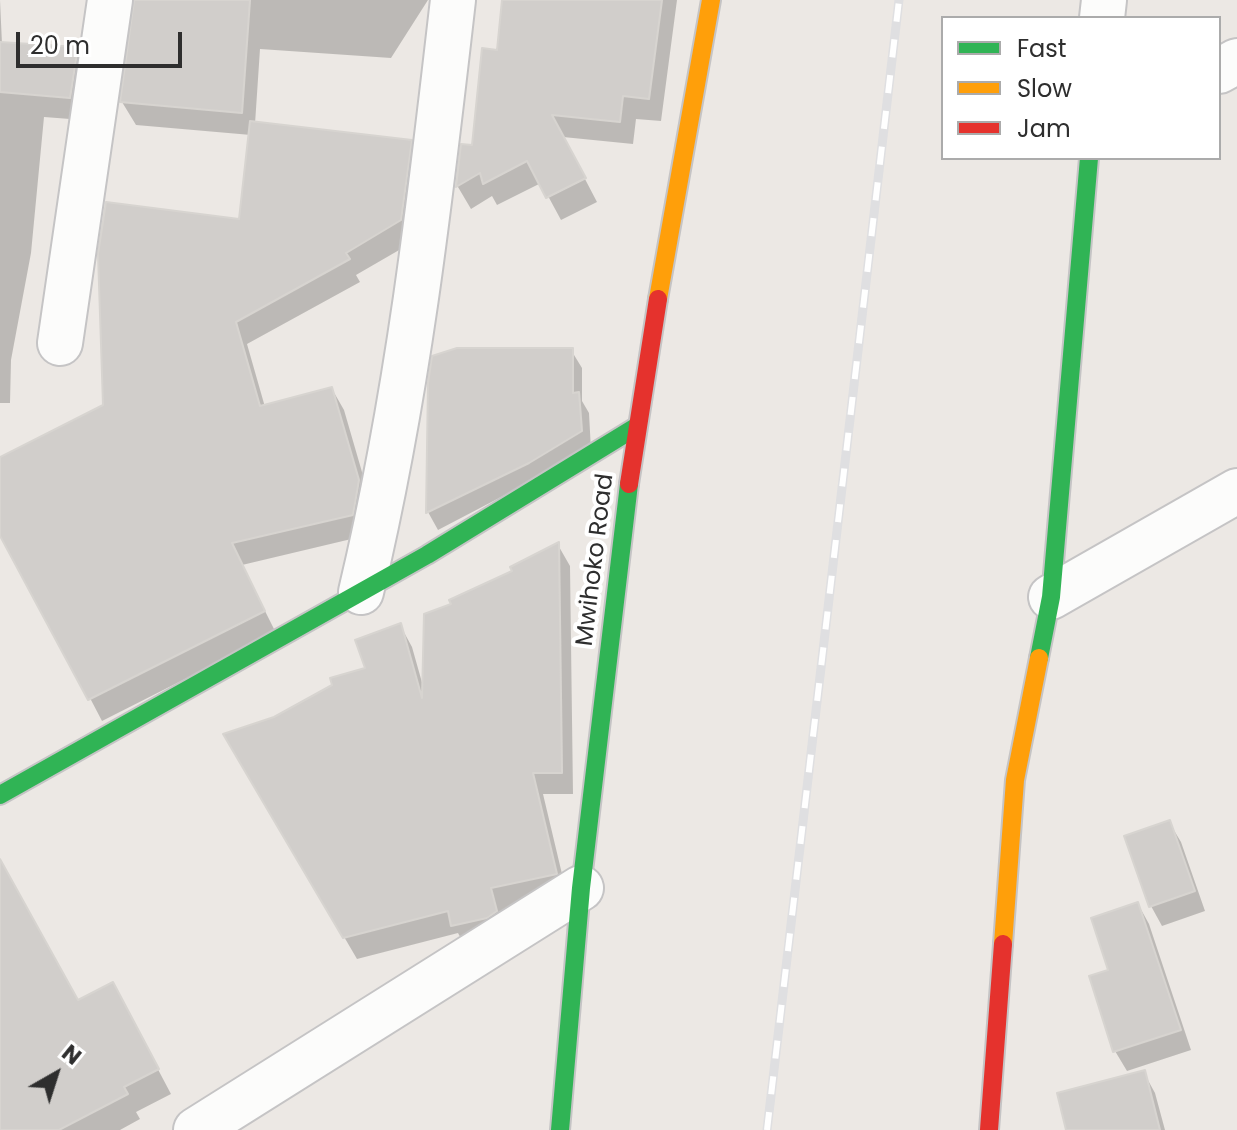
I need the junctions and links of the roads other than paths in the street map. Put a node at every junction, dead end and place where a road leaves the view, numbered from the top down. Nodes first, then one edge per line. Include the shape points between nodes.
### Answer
1 (110, 0) edge
2 (453, 0) edge
3 (711, 0) edge
4 (1089, 160) edge
5 (60, 343) dead end
6 (636, 427) junction
7 (1237, 491) edge
8 (361, 592) junction
9 (1051, 597) junction
10 (0, 795) edge
11 (581, 888) junction
12 (196, 1130) edge
13 (560, 1130) edge
14 (989, 1130) edge

1 - 5 street
2 - 8 street via 418,300 385,493
3 - 6 street, Mwihoko Road
4 - 9 street
6 - 8 street
6 - 11 street, Mwihoko Road
7 - 9 street
8 - 10 street
9 - 14 street via 1015,780
11 - 12 street
11 - 13 street, Mwihoko Road

